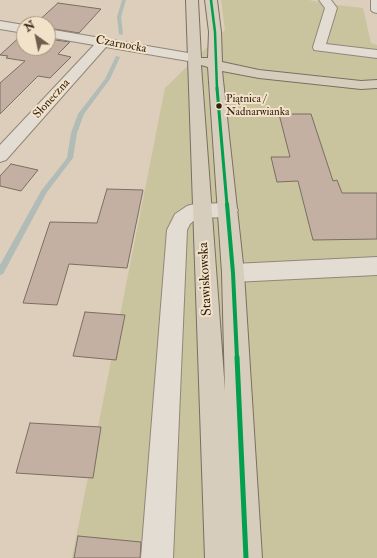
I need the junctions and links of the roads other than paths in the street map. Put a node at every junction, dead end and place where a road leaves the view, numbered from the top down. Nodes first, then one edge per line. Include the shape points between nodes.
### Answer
1 (192, 0) edge
2 (211, 0) edge
3 (325, 0) edge
4 (376, 0) edge
5 (377, 10) edge
6 (0, 25) edge
7 (16, 28) edge
8 (56, 34) edge
9 (103, 42) junction
10 (377, 54) edge
11 (208, 60) junction
12 (259, 74) junction
13 (377, 79) edge
14 (377, 84) edge
15 (220, 103) junction
16 (0, 156) edge
17 (228, 210) junction
18 (202, 211) junction
19 (377, 266) edge
20 (233, 273) junction
21 (157, 558) edge
22 (222, 558) edge
23 (246, 558) edge

1 - 11 main road, Stawiskowska
2 - 11 main road, Stawiskowska via 215,32
3 - 10 street via 331,8 319,47
4 - 5 street
6 - 7 street
8 - 9 street, Czarnocka
9 - 11 street, Czarnocka
9 - 16 street, Słoneczna
11 - 12 main road
11 - 13 main road
11 - 15 main road, Stawiskowska
11 - 18 main road, Stawiskowska
12 - 14 main road via 361,85
12 - 15 main road via 233,86
15 - 17 main road, Stawiskowska
17 - 18 street
17 - 20 main road, Stawiskowska
18 - 21 street via 188,214 177,230
18 - 22 main road, Stawiskowska
19 - 20 street
20 - 23 main road, Stawiskowska

